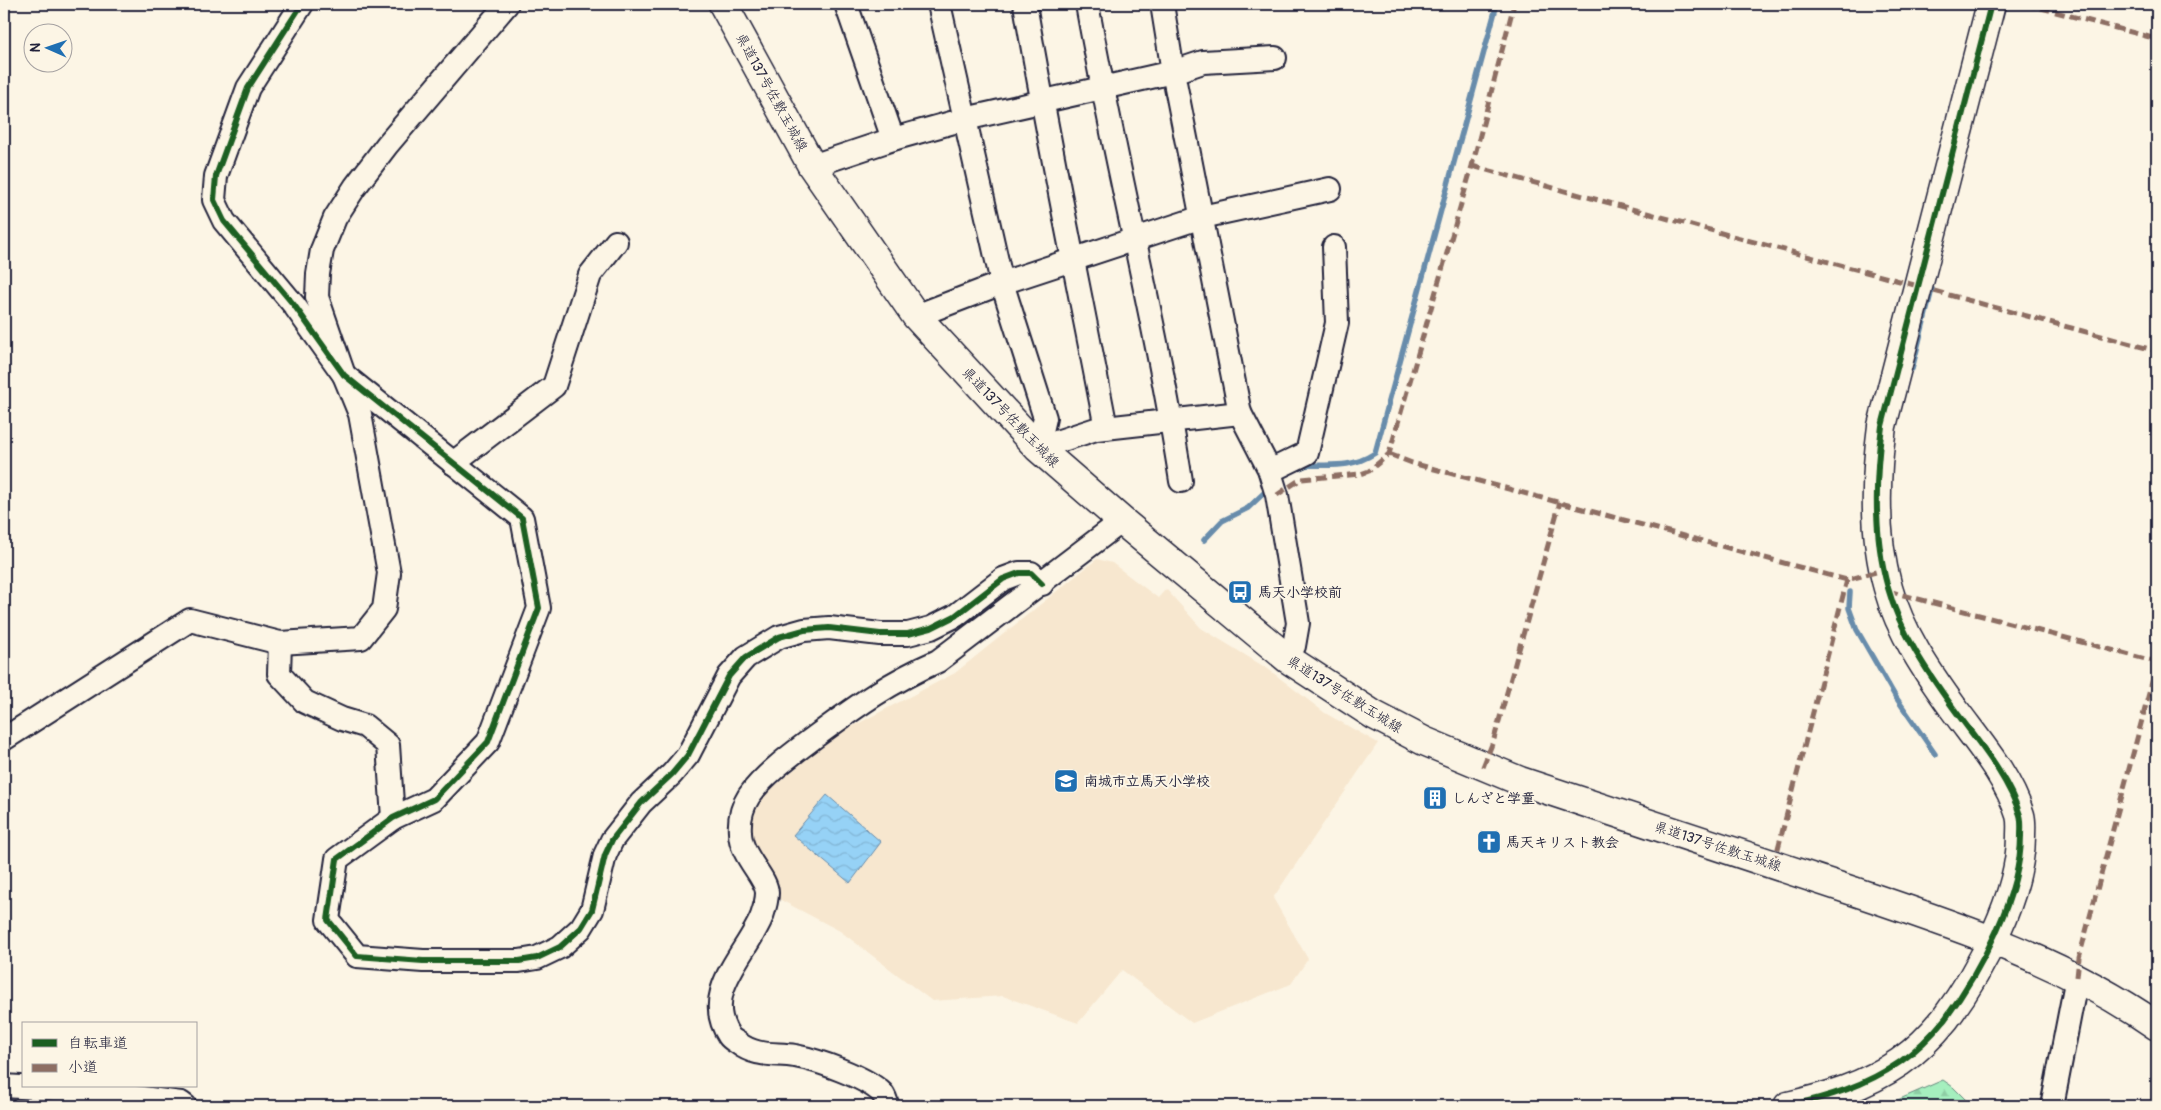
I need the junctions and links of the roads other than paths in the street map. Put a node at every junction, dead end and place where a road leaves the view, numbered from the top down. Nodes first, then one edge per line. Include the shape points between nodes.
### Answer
1 (302, 4) edge
2 (508, 4) edge
3 (723, 4) edge
4 (846, 4) edge
5 (938, 4) edge
6 (1025, 4) edge
7 (1087, 4) edge
8 (1162, 4) edge
9 (1992, 4) edge
10 (1275, 58) dead end
11 (1173, 72) junction
12 (1102, 88) junction
13 (1042, 102) junction
14 (964, 119) junction
15 (893, 139) junction
16 (812, 166) junction
17 (1330, 189) dead end
18 (1202, 217) junction
19 (1134, 241) junction
20 (616, 242) dead end
21 (1334, 247) dead end
22 (1074, 260) junction
23 (1002, 283) junction
24 (916, 316) junction
25 (344, 375) junction
26 (1240, 413) junction
27 (1171, 421) junction
28 (1106, 428) junction
29 (1038, 448) junction
30 (452, 463) junction
31 (1270, 472) junction
32 (1181, 481) dead end
33 (1122, 521) junction
34 (1042, 584) junction
35 (280, 643) junction
36 (1288, 659) junction
37 (4, 739) edge
38 (393, 818) junction
39 (1991, 939) junction
40 (2077, 977) junction
41 (2157, 1026) edge
42 (4, 1086) edge
43 (22, 1087) edge
44 (37, 1088) edge
45 (186, 1106) edge
46 (888, 1106) edge
47 (1788, 1106) edge
48 (2052, 1106) edge

1 - 25 street via 248,88 216,176 214,200 224,221 294,305
2 - 25 street via 387,145 335,218 322,250 317,297
3 - 16 main road, 県道137号佐敷玉城線
4 - 15 street
5 - 14 street
6 - 13 street
7 - 12 street
8 - 11 street
9 - 39 main road via 1926,288 1882,426 1877,465 1879,538 1888,590 1906,634 2010,789 2021,818 2021,851 2012,890
10 - 11 street via 1203,62
11 - 12 street
11 - 18 street
12 - 13 street
12 - 19 street
13 - 14 street
13 - 22 street
14 - 15 street
14 - 23 street
15 - 16 street
16 - 24 main road, 県道137号佐敷玉城線
17 - 18 street
18 - 19 street
18 - 26 street
19 - 22 street
19 - 27 street
20 - 30 street via 590,275 554,386
21 - 31 street via 1337,323 1307,453
22 - 23 street
22 - 28 street
23 - 24 street
23 - 29 street via 1045,418
24 - 29 main road, 県道137号佐敷玉城線
25 - 30 street
25 - 35 street via 360,414 389,573 384,609 361,638
26 - 27 street
26 - 31 street
27 - 28 street
27 - 32 street
28 - 29 street
29 - 33 main road, 県道137号佐敷玉城線
30 - 38 street via 522,518 540,608 488,742 434,799
31 - 36 street via 1279,504 1298,622
33 - 34 street
33 - 36 main road, 県道137号佐敷玉城線
34 - 38 street via 1031,573 1019,573 1003,579 955,616 931,628 908,634 829,628 804,630 778,637 746,657 729,676 688,755 641,803 612,840 592,910 581,928 560,947 537,958 519,962 422,962 357,956 328,920 337,859
34 - 46 street via 938,661 882,689 785,759 750,796 742,810 740,833 743,850 767,892 762,916 723,988 719,1010 729,1037 747,1050 763,1055 795,1056 831,1066 882,1093
35 - 37 street via 190,620
35 - 38 street via 279,674 305,702 365,726 388,745
36 - 39 main road, 県道137号佐敷玉城線 via 1374,715 1482,767
39 - 40 main road, 県道137号佐敷玉城線
39 - 47 main road via 1963,992 1927,1040 1867,1083 1828,1097
40 - 41 main road, 県道137号佐敷玉城線
40 - 48 street
42 - 43 street
44 - 45 street via 86,1091

